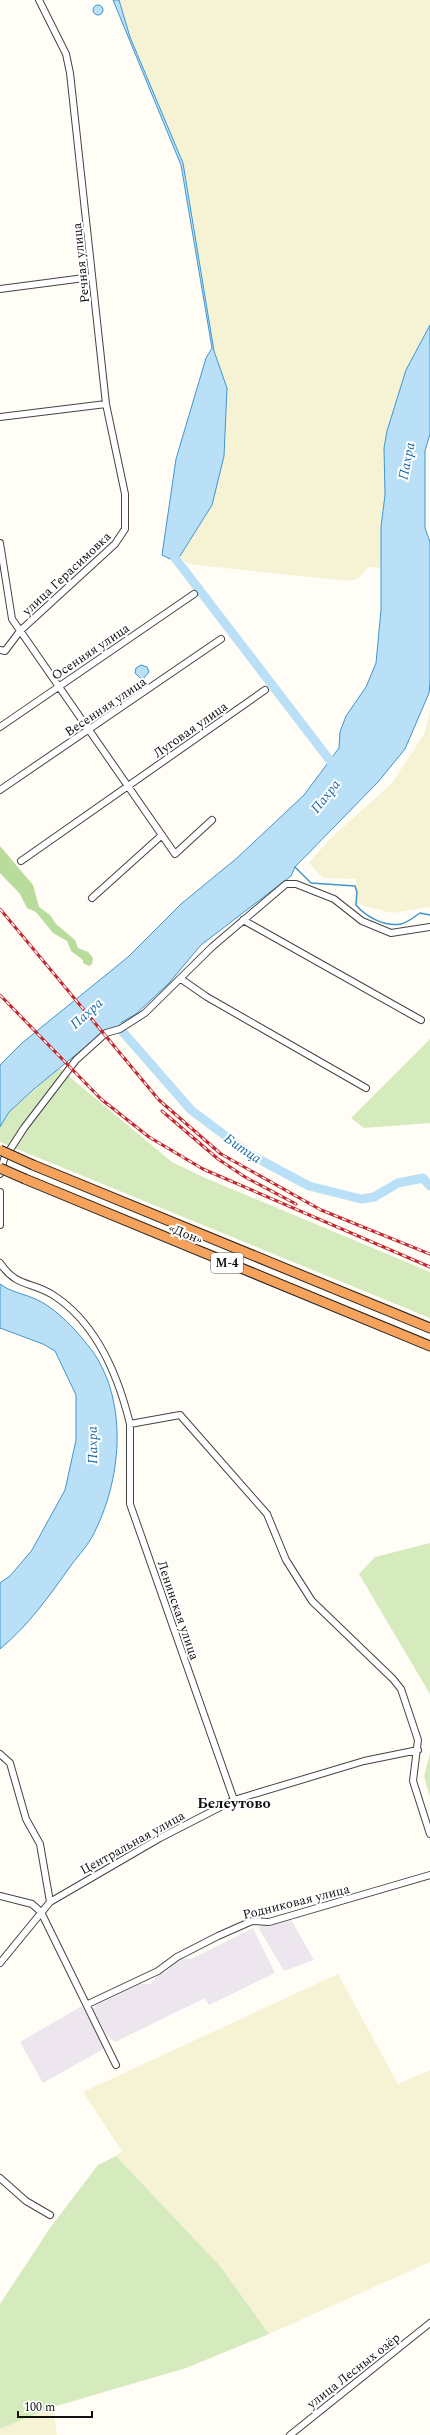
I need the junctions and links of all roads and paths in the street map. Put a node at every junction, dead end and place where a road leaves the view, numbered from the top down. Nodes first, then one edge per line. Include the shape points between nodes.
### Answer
1 (40, 0) edge
2 (92, 277) junction
3 (0, 289) edge
4 (106, 404) junction
5 (0, 417) edge
6 (125, 529) joint
7 (0, 543) edge
8 (194, 594) dead end
9 (20, 631) junction
10 (221, 639) dead end
11 (0, 650) edge
12 (58, 687) junction
13 (265, 690) dead end
14 (0, 727) edge
15 (90, 730) junction
16 (128, 786) junction
17 (0, 790) edge
18 (212, 820) dead end
19 (162, 835) junction
20 (21, 861) dead end
21 (92, 898) dead end
22 (243, 920) junction
23 (430, 927) edge
24 (181, 979) junction
25 (421, 1020) dead end
26 (366, 1088) dead end
27 (0, 1150) edge
28 (0, 1168) edge
29 (0, 1174) edge
30 (0, 1192) edge
31 (0, 1225) edge
32 (0, 1263) edge
33 (430, 1328) edge
34 (430, 1346) edge
35 (130, 1424) junction
36 (418, 1750) junction
37 (0, 1754) edge
38 (234, 1800) junction
39 (430, 1834) edge
40 (430, 1876) edge
41 (0, 1896) edge
42 (50, 1902) junction
43 (41, 1912) junction
44 (0, 1963) edge
45 (88, 2004) junction
46 (116, 2065) dead end
47 (0, 2178) edge
48 (50, 2215) dead end
49 (430, 2324) edge
50 (290, 2435) edge

1 - 2 street, Речная улица via 66,54
2 - 3 street
2 - 4 street, Речная улица
4 - 5 street
4 - 6 street, Речная улица via 125,494
6 - 9 street, улица Герасимовка via 115,544
7 - 9 street via 12,619
8 - 12 street, Осенняя улица
9 - 11 street, улица Герасимовка via 5,651
9 - 12 street
10 - 15 street, Весенняя улица
12 - 14 street, Осенняя улица
12 - 15 street
13 - 16 street, Луговая улица
15 - 16 street
15 - 17 street, Весенняя улица
16 - 19 street
16 - 20 street, Луговая улица
18 - 19 street via 175,854
19 - 21 street
22 - 23 street via 286,884 296,884 334,899 362,921 391,933
22 - 24 street
22 - 25 street
24 - 26 street via 207,997
24 - 29 street via 145,1013 120,1029 106,1033 76,1060 24,1128 4,1159
27 - 33 highway, «Дон» / М-4, bridge
28 - 34 highway, «Дон» / М-4, bridge
30 - 31 street
32 - 35 street, Ленинская улица via 13,1279 41,1289 63,1302 98,1341 123,1394
35 - 36 street via 180,1415 209,1446 267,1514 286,1560 312,1602 401,1689 418,1740
35 - 38 street, Ленинская улица via 130,1504
36 - 38 street, Центральная улица via 364,1761
36 - 39 street via 413,1781
37 - 42 street via 10,1763 26,1819 40,1844
38 - 42 street, Центральная улица via 148,1844
40 - 45 street, Родниковая улица via 269,1922 252,1921 177,1957 158,1971
41 - 43 street via 32,1904
42 - 43 street, Центральная улица
43 - 44 street, Центральная улица
43 - 45 street
45 - 46 street
47 - 48 street via 26,2201
49 - 50 street, улица Лесных озёр

